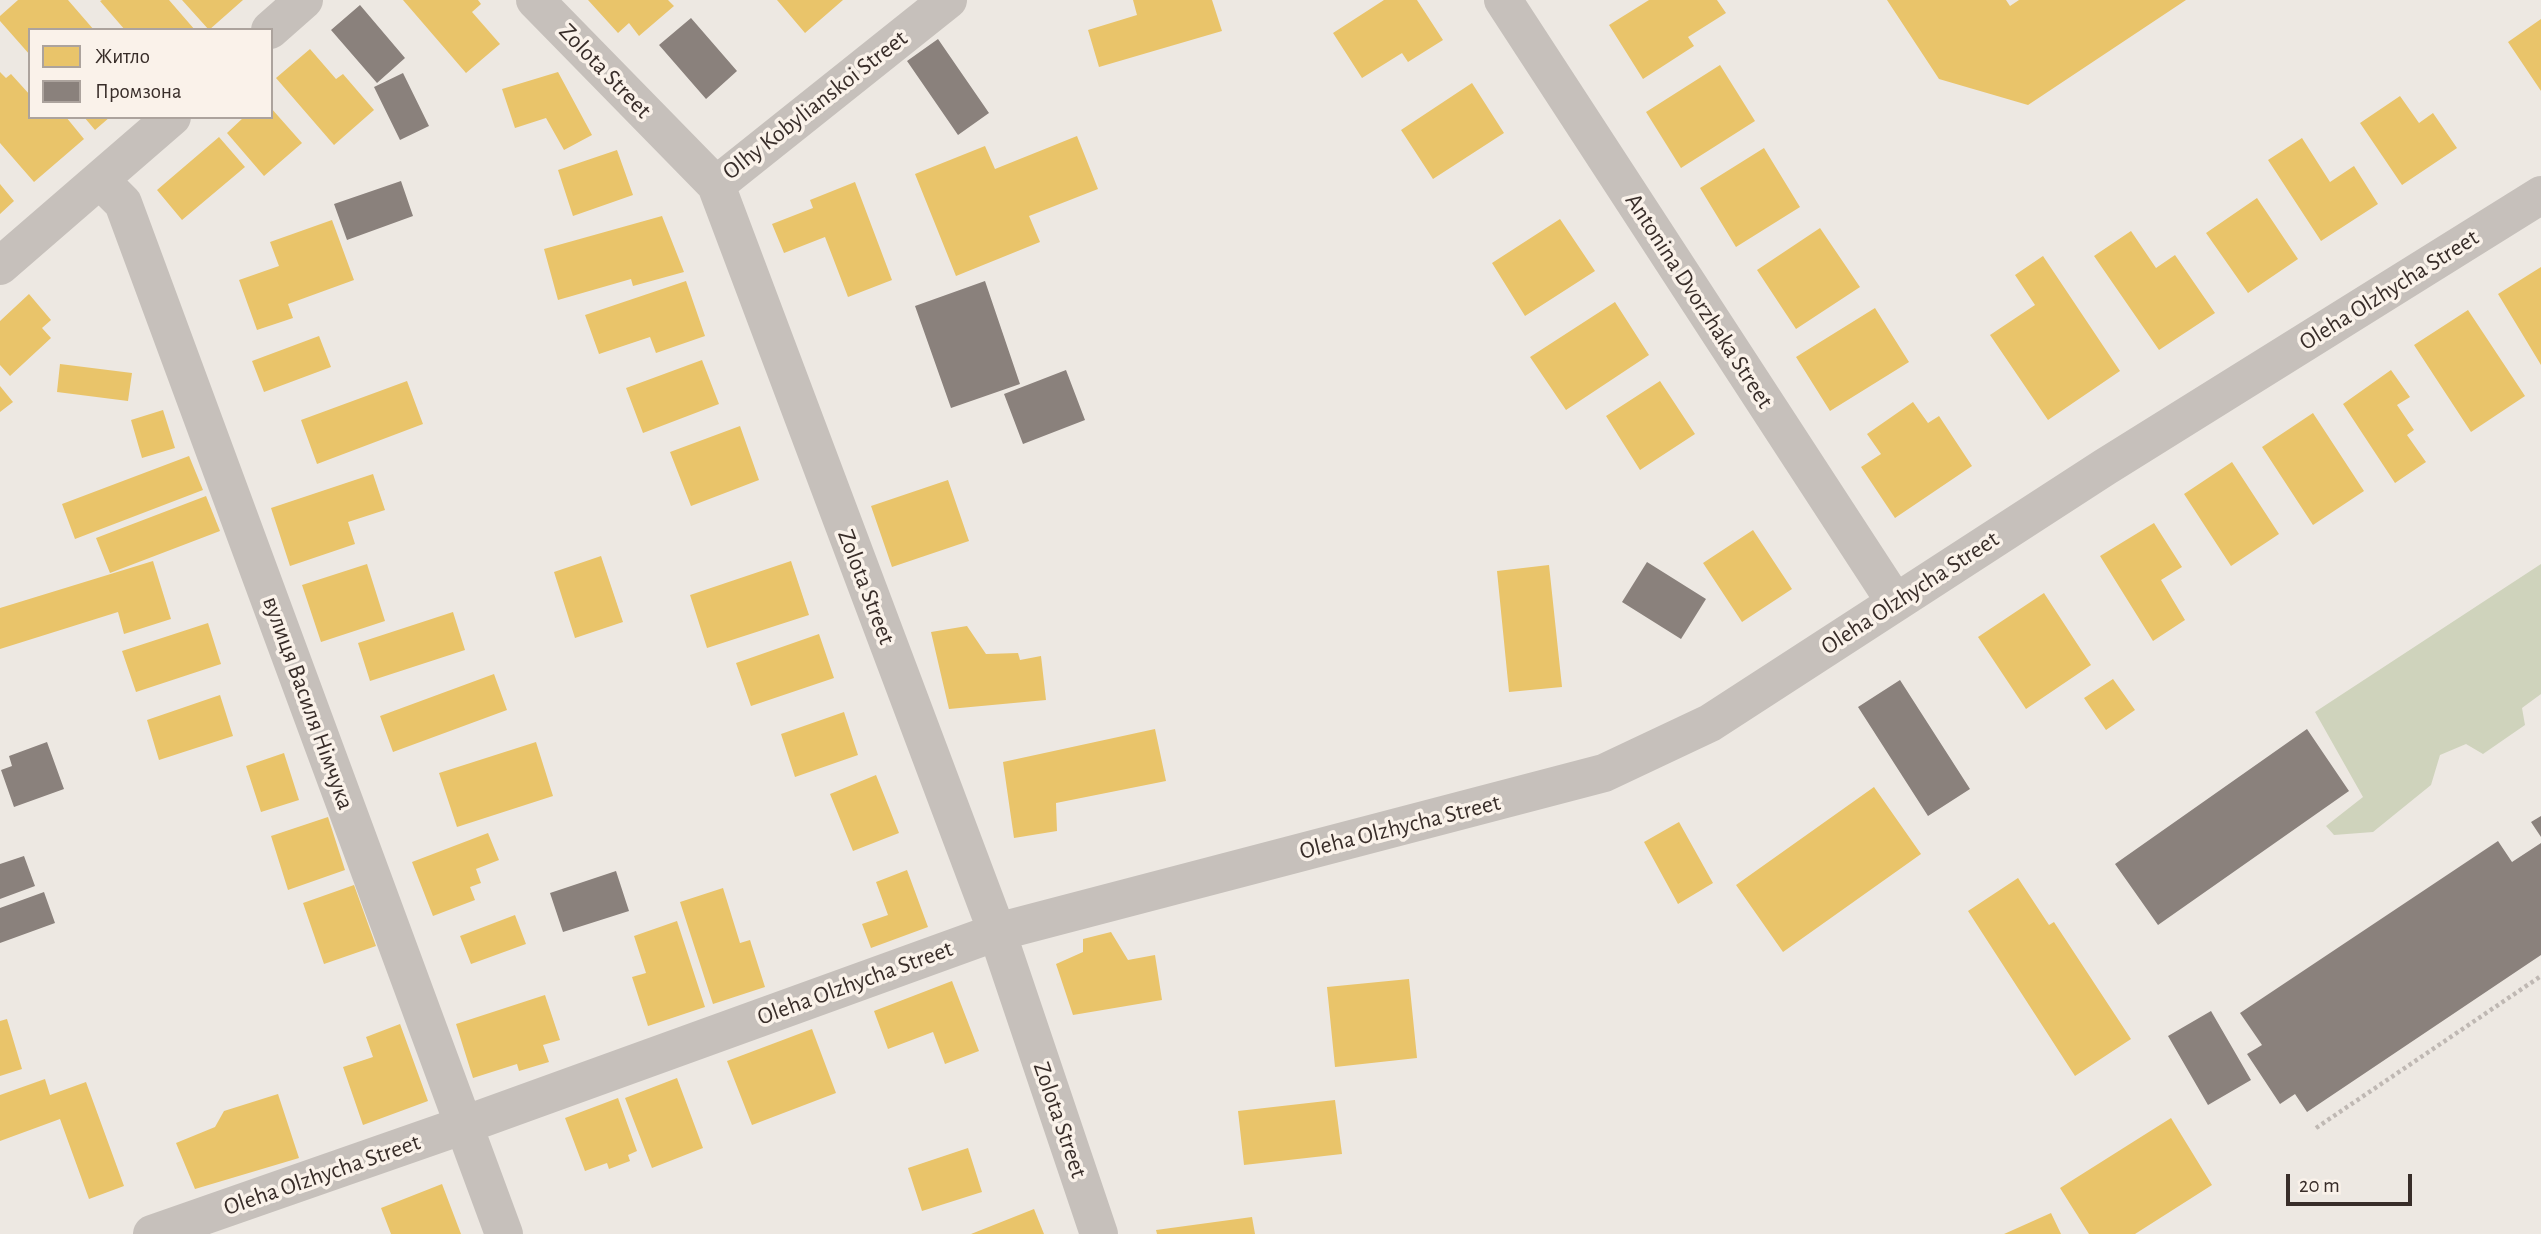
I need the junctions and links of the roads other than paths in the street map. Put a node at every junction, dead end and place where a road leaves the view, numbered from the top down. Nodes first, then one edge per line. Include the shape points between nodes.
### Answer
1 (304, 0) edge
2 (535, 0) edge
3 (948, 0) edge
4 (1503, 0) edge
5 (272, 28) edge
6 (170, 119) edge
7 (100, 180) junction
8 (716, 185) junction
9 (2541, 195) edge
10 (0, 266) edge
11 (1895, 602) junction
12 (997, 932) junction
13 (464, 1125) junction
14 (152, 1234) edge
15 (504, 1234) edge
16 (1099, 1234) edge

1 - 5 street
2 - 8 street, Zolota Street
3 - 8 street, Olhy Kobylianskoi Street
4 - 11 street, Antonina Dvorzhaka Street
6 - 7 street
7 - 10 street
7 - 13 street, вулиця Василя Німчука via 123,203
8 - 12 street, Zolota Street
9 - 11 street, Oleha Olzhycha Street
11 - 12 street, Oleha Olzhycha Street via 1710,723 1604,773
12 - 13 street, Oleha Olzhycha Street
12 - 16 street, Zolota Street
13 - 14 street, Oleha Olzhycha Street
13 - 15 street, вулиця Василя Німчука

